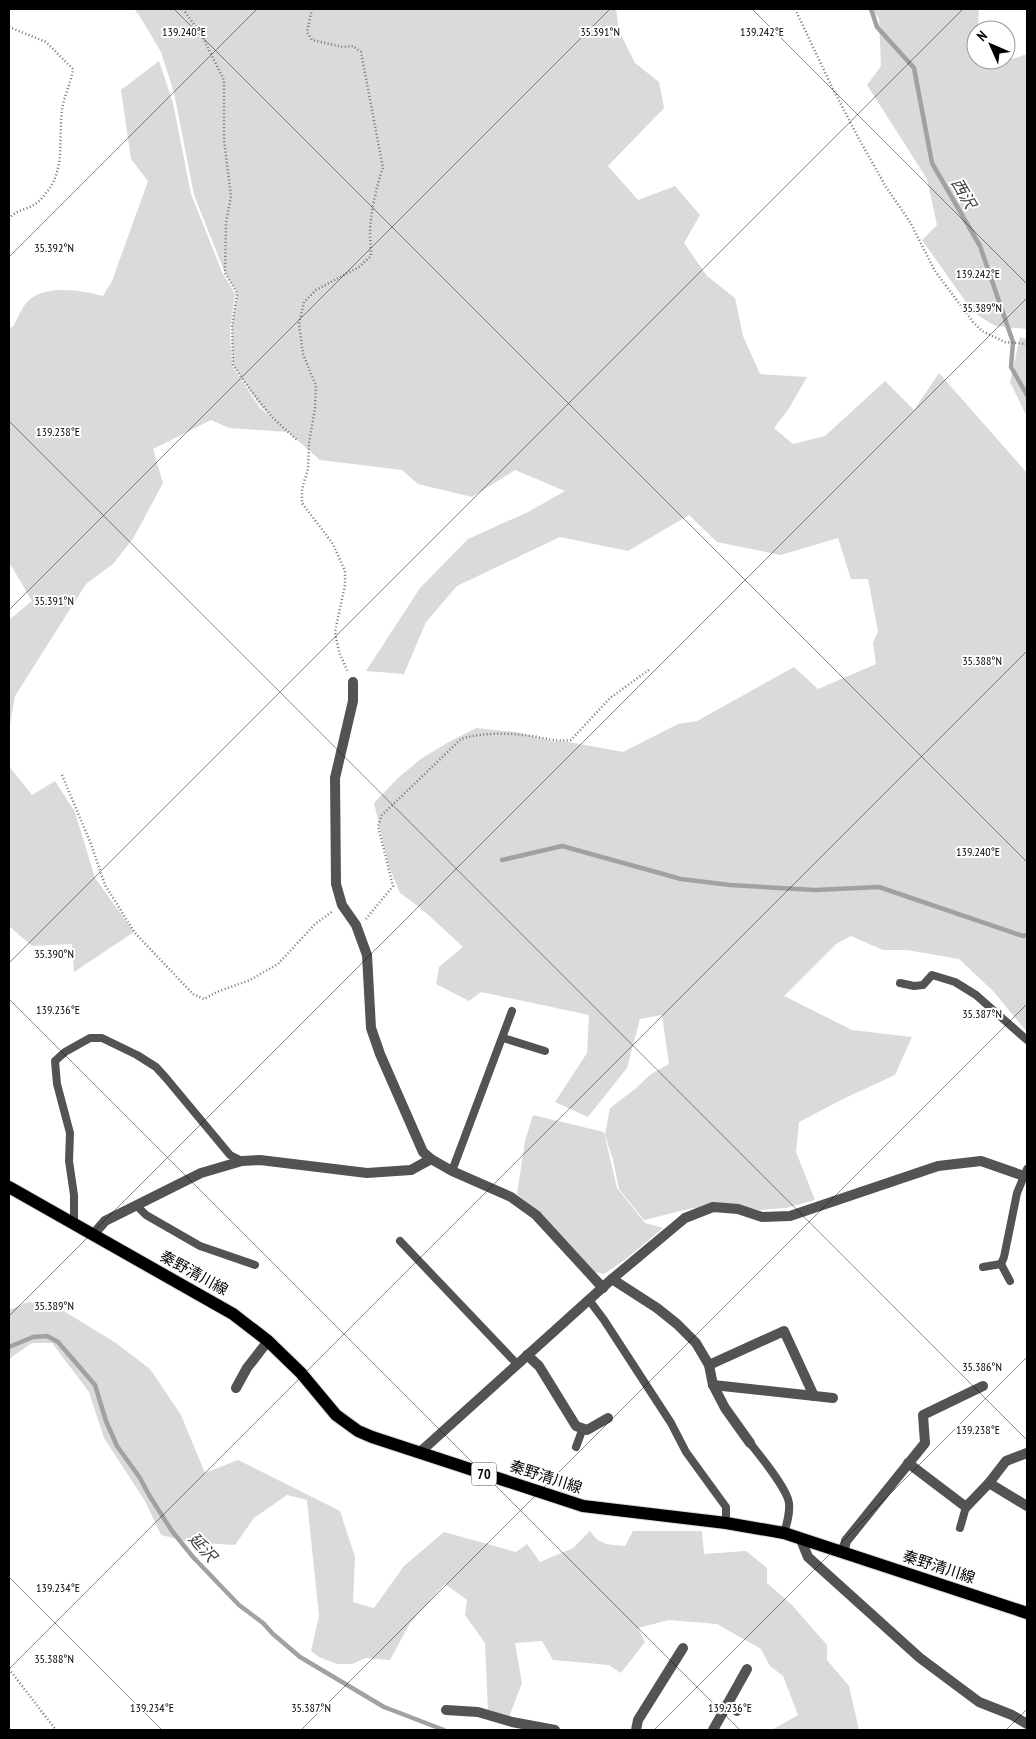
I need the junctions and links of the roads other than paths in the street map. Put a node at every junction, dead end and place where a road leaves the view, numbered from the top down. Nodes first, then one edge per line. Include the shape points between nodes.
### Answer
1 (353, 682) road end
2 (900, 983) dead end
3 (512, 1011) dead end
4 (503, 1038) junction
5 (1027, 1040) edge
6 (545, 1051) dead end
7 (431, 1159) junction
8 (242, 1161) junction
9 (452, 1171) junction
10 (1026, 1174) edge
11 (9, 1187) edge
12 (137, 1206) junction
13 (74, 1224) junction
14 (93, 1235) junction
15 (400, 1241) dead end
16 (1000, 1264) junction
17 (255, 1265) dead end
18 (983, 1267) dead end
19 (612, 1279) junction
20 (1010, 1281) dead end
21 (603, 1288) junction
22 (589, 1300) junction
23 (268, 1341) junction
24 (527, 1355) junction
25 (517, 1364) junction
26 (709, 1365) junction
27 (713, 1385) junction
28 (984, 1386) dead end
29 (236, 1388) dead end
30 (814, 1396) junction
31 (833, 1398) dead end
32 (608, 1418) dead end
33 (583, 1428) junction
34 (750, 1443) joint
35 (576, 1447) dead end
36 (419, 1453) junction
37 (1027, 1453) edge
38 (908, 1463) junction
39 (989, 1483) junction
40 (1027, 1506) edge
41 (966, 1507) junction
42 (726, 1523) junction
43 (960, 1528) dead end
44 (784, 1534) junction
45 (801, 1540) junction
46 (843, 1553) junction
47 (1027, 1613) edge
48 (683, 1648) dead end
49 (747, 1668) dead end
50 (662, 1682) junction
51 (672, 1689) dead end
52 (727, 1704) junction
53 (446, 1710) dead end
54 (737, 1711) dead end
55 (1027, 1724) edge
56 (555, 1730) edge
57 (636, 1730) edge
58 (713, 1730) edge

1 - 7 street via 353,701 335,778 336,884 342,905 356,925 366,954 371,1028 423,1152
2 - 5 lane via 922,985 932,975 956,982 976,995
3 - 4 lane
4 - 6 lane
4 - 9 lane
7 - 8 street via 411,1170 367,1173 260,1160
7 - 9 street
8 - 12 street via 201,1173
8 - 13 lane via 230,1155 156,1067 102,1038 90,1038 55,1061 70,1133
9 - 21 street via 511,1197 536,1215
10 - 16 lane
10 - 19 street via 981,1162 964,1163 938,1166 790,1216 762,1217 738,1209 713,1207 685,1218
11 - 13 main road, 秦野清川線 / 70
12 - 14 street via 106,1221
12 - 17 lane via 146,1215 200,1246
13 - 14 main road, 秦野清川線 / 70
14 - 23 main road, 秦野清川線 / 70 via 221,1306
15 - 25 lane
16 - 18 lane
16 - 20 lane
19 - 21 street
19 - 26 street via 677,1324 696,1343
21 - 22 street
22 - 24 street
22 - 42 lane via 671,1423 686,1452 726,1507
23 - 29 street
23 - 36 main road, 秦野清川線 / 70 via 330,1409 348,1424 372,1437
24 - 25 street
24 - 33 street via 539,1366 576,1426
25 - 36 street
26 - 27 street
26 - 30 street via 784,1331
27 - 30 street
27 - 34 street
28 - 38 street via 923,1415 925,1443
30 - 31 street
32 - 33 street via 587,1430
33 - 35 lane
34 - 44 lane via 789,1500 790,1517
36 - 42 main road, 秦野清川線 / 70 via 583,1506
37 - 39 street via 1006,1461
38 - 41 street
38 - 46 street via 846,1541
39 - 40 street
39 - 41 street
41 - 43 lane
42 - 44 main road, 秦野清川線 / 70
44 - 45 main road, 秦野清川線 / 70
45 - 46 main road, 秦野清川線 / 70
45 - 55 street via 808,1557 920,1658 980,1702
46 - 47 main road, 秦野清川線 / 70
48 - 50 street
49 - 52 street
50 - 51 street
50 - 57 street via 638,1720
52 - 54 street
52 - 58 street
53 - 56 street via 478,1712

